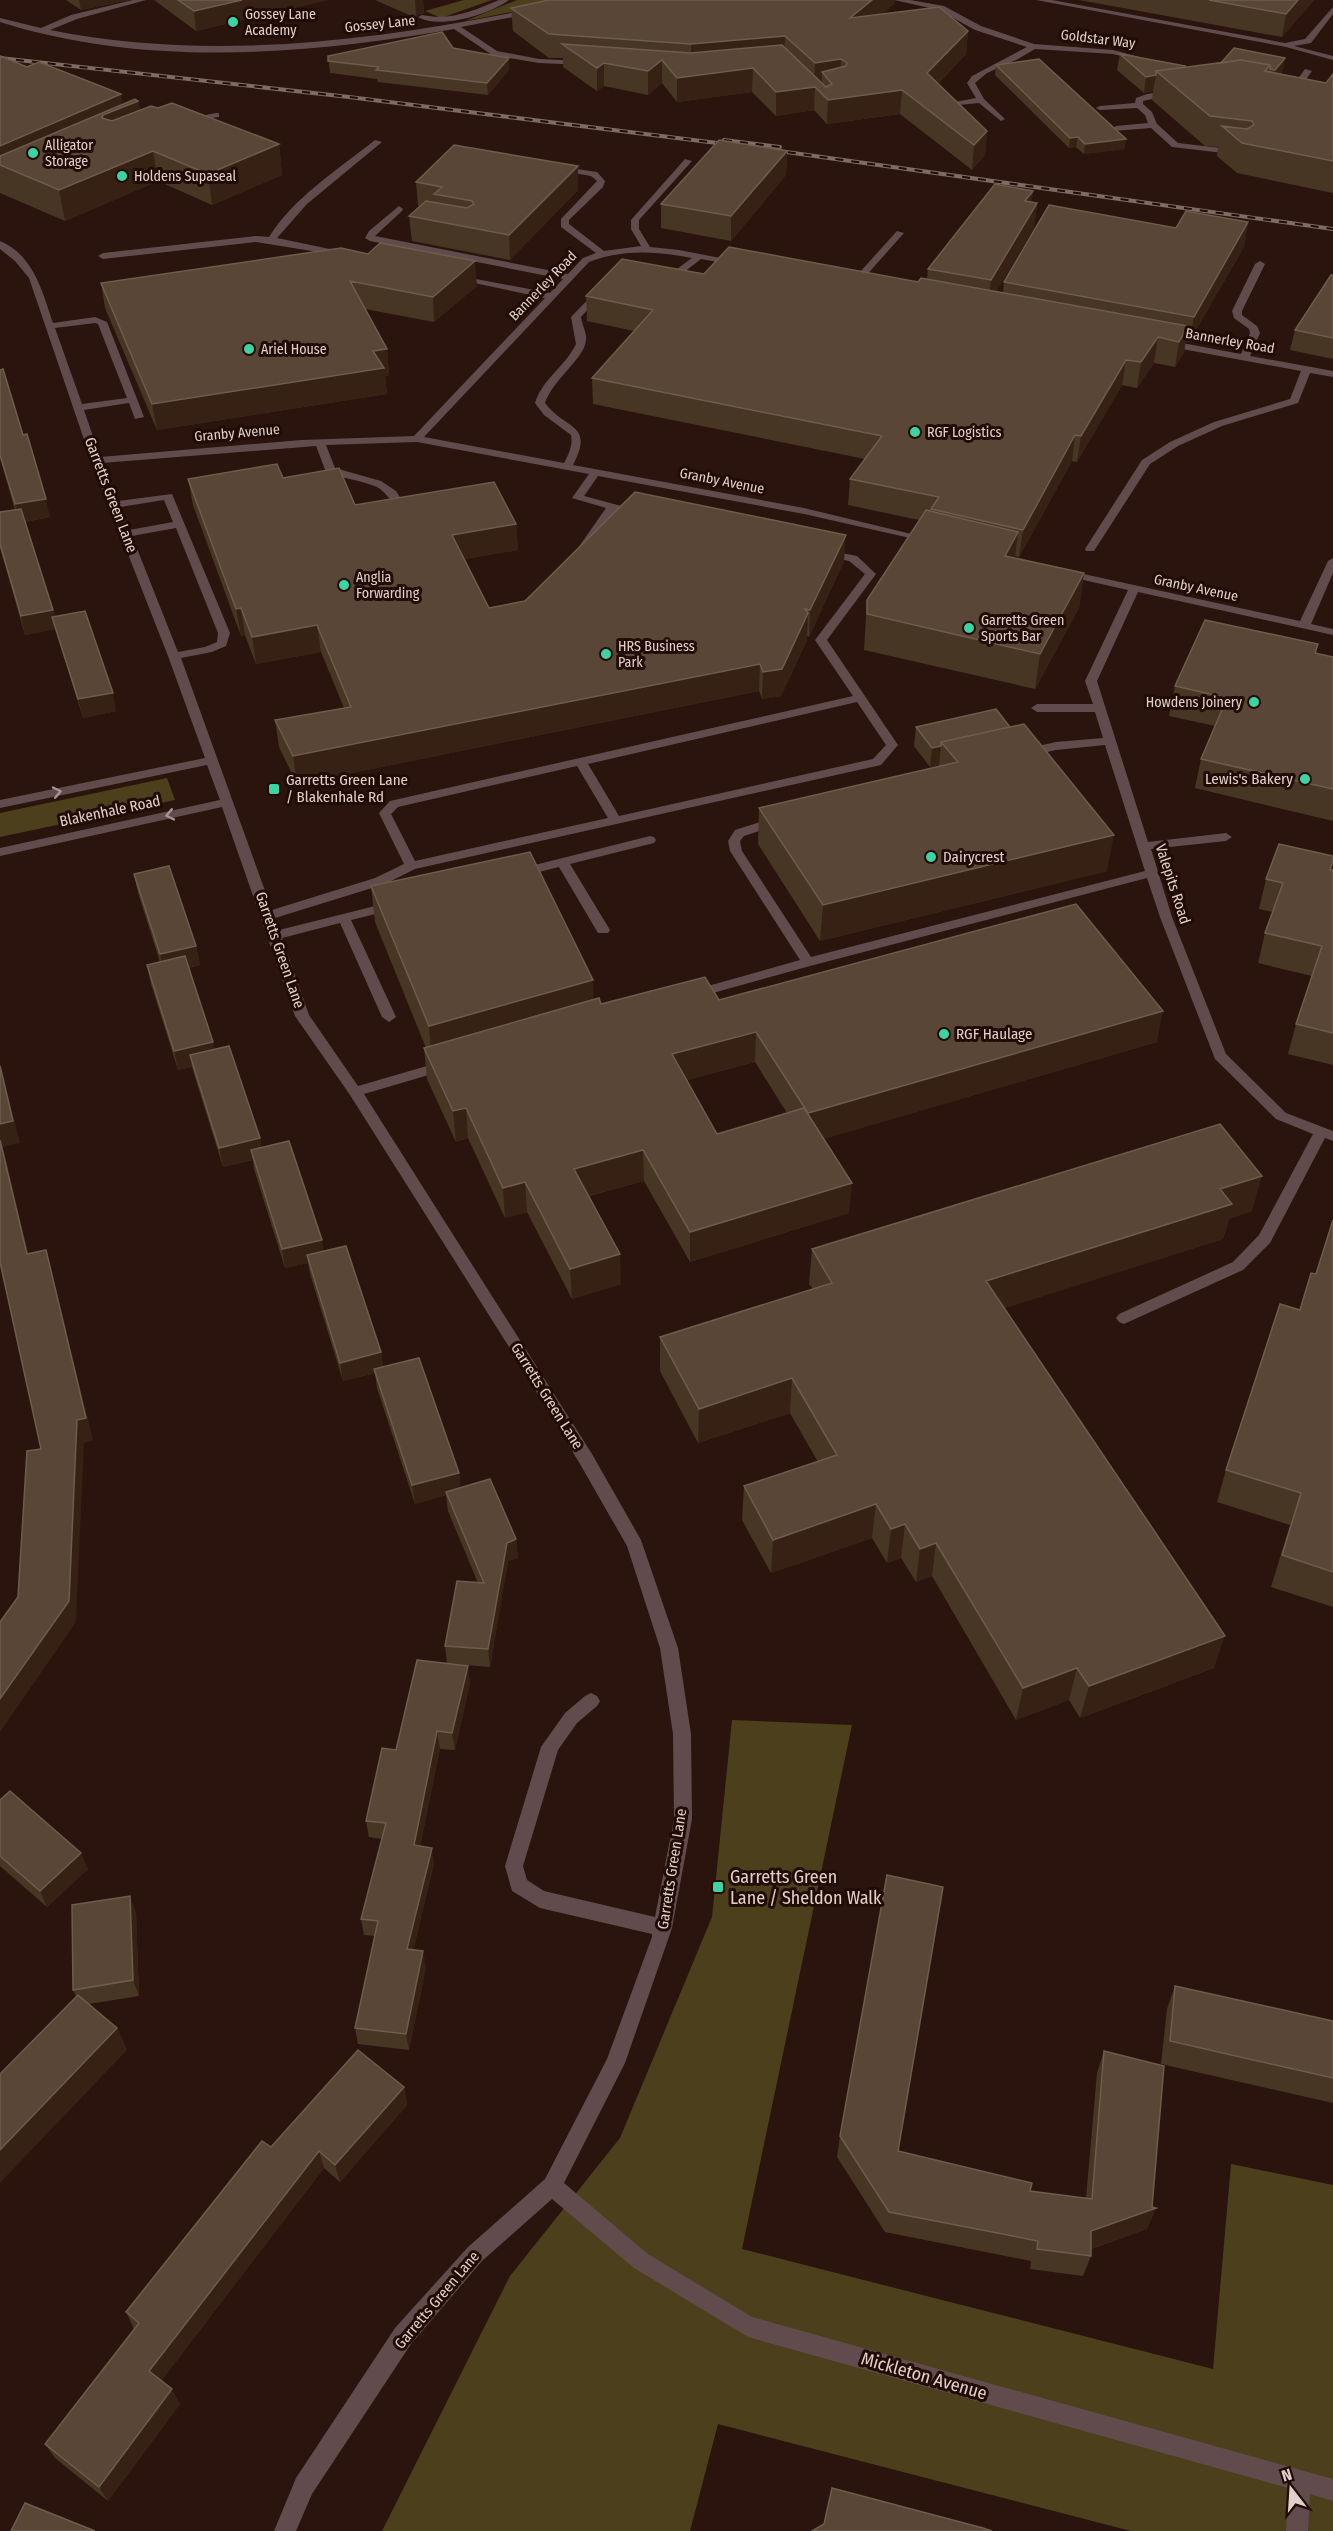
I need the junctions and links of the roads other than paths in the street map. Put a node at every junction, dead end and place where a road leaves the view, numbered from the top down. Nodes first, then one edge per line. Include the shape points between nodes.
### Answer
1 (142, 0) edge
2 (505, 0) edge
3 (898, 0) edge
4 (1040, 0) edge
5 (1333, 9) edge
6 (536, 10) edge
7 (422, 17) dead end
8 (0, 20) edge
9 (457, 28) junction
10 (42, 31) junction
11 (1285, 45) junction
12 (1034, 46) junction
13 (1333, 58) edge
14 (591, 63) edge
15 (1177, 70) edge
16 (1308, 71) dead end
17 (1183, 90) edge
18 (1281, 92) edge
19 (981, 99) junction
20 (948, 104) edge
21 (1139, 105) junction
22 (1100, 108) dead end
23 (216, 115) dead end
24 (184, 119) edge
25 (1001, 119) dead end
26 (1153, 125) junction
27 (1116, 129) edge
28 (378, 142) dead end
29 (1242, 154) edge
30 (688, 161) dead end
31 (547, 166) edge
32 (398, 213) dead end
33 (900, 233) dead end
34 (272, 240) junction
35 (0, 244) edge
36 (647, 249) junction
37 (601, 253) junction
38 (103, 256) dead end
39 (354, 256) edge
40 (698, 256) junction
41 (1260, 264) dead end
42 (742, 265) edge
43 (655, 273) edge
44 (447, 275) edge
45 (569, 277) junction
46 (608, 282) edge
47 (842, 283) edge
48 (853, 285) junction
49 (865, 287) edge
50 (550, 296) junction
51 (50, 326) junction
52 (1152, 341) edge
53 (1244, 358) junction
54 (1306, 369) junction
55 (1333, 374) edge
56 (132, 400) junction
57 (78, 408) junction
58 (138, 417) dead end
59 (417, 439) junction
60 (320, 442) junction
61 (96, 460) junction
62 (567, 467) junction
63 (596, 472) junction
64 (398, 502) edge
65 (114, 505) junction
66 (614, 506) junction
67 (648, 514) edge
68 (179, 524) junction
69 (126, 534) junction
70 (941, 544) edge
71 (1090, 549) dead end
72 (818, 551) edge
73 (574, 561) edge
74 (1333, 561) edge
75 (1055, 571) edge
76 (1134, 590) junction
77 (1304, 626) junction
78 (1333, 632) edge
79 (174, 656) junction
80 (860, 698) junction
81 (1037, 708) dead end
82 (1100, 708) junction
83 (1110, 741) junction
84 (1016, 754) edge
85 (212, 760) junction
86 (580, 762) junction
87 (227, 802) junction
88 (0, 804) edge
89 (791, 818) edge
90 (616, 821) junction
91 (1226, 837) dead end
92 (650, 840) dead end
93 (1143, 846) junction
94 (0, 852) edge
95 (563, 862) junction
96 (411, 866) junction
97 (1152, 873) junction
98 (505, 877) edge
99 (401, 903) edge
100 (268, 916) junction
101 (344, 918) junction
102 (603, 930) dead end
103 (275, 935) junction
104 (808, 962) junction
105 (683, 998) edge
106 (389, 1017) dead end
107 (455, 1064) edge
108 (355, 1092) junction
109 (1327, 1134) edge
110 (1124, 1318) dead end
111 (591, 1701) dead end
112 (663, 1928) junction
113 (552, 2186) junction
114 (1299, 2481) junction
115 (1333, 2490) edge
116 (285, 2531) edge
117 (1297, 2531) edge

1 - 10 street via 74,17
2 - 7 street, Gossey Lane via 452,19 435,21
3 - 12 street, Goldstar Way via 941,8 978,28
4 - 11 street
5 - 11 street via 1308,41
6 - 9 street, Gossey Lane
8 - 10 street, Gossey Lane
9 - 10 street, Gossey Lane via 391,38 226,50 115,44
9 - 14 street via 495,53 539,61
11 - 13 street
12 - 15 street, Goldstar Way via 1113,52
12 - 19 street via 975,76 971,83
16 - 18 street via 1292,94
17 - 21 street via 1147,96 1139,100
19 - 20 street
19 - 25 street
21 - 22 street
21 - 26 street via 1149,114
23 - 24 street
26 - 27 street
26 - 29 street via 1175,145
28 - 34 street via 294,212 276,230
30 - 36 street via 635,220 635,229
31 - 37 street via 599,177 600,185 565,219 564,225
32 - 45 street via 370,238
33 - 48 street
34 - 38 street via 238,240
34 - 39 street
35 - 51 street, Garretts Green Lane via 33,278
36 - 37 street, Bannerley Road
36 - 40 street, Bannerley Road
37 - 45 street, Bannerley Road via 586,260
40 - 42 street, Bannerley Road
40 - 43 street via 680,271
41 - 53 street via 1237,311 1237,316 1255,333
44 - 50 street
45 - 50 street, Bannerley Road
46 - 62 street via 576,316 582,342 576,353 542,390 540,403 544,412 570,428 577,438 578,448
47 - 48 street
48 - 49 street
50 - 59 street, Bannerley Road
51 - 56 street via 102,322
51 - 57 street, Garretts Green Lane
52 - 53 street, Bannerley Road
53 - 54 street, Bannerley Road
54 - 55 street, Bannerley Road
54 - 71 street via 1294,401 1218,424 1146,462
56 - 57 street
56 - 58 street
57 - 61 street, Garretts Green Lane
59 - 60 street, Granby Avenue
59 - 62 street, Granby Avenue
60 - 61 street, Granby Avenue
60 - 64 street via 330,470 387,487
61 - 65 street, Garretts Green Lane
62 - 63 street, Granby Avenue
63 - 66 street via 577,498
63 - 70 street, Granby Avenue via 804,511
65 - 68 street via 168,496
65 - 69 street, Garretts Green Lane
66 - 67 street
66 - 73 street
68 - 69 street
68 - 79 street via 224,633 222,644
69 - 79 street, Garretts Green Lane
72 - 80 street via 853,558 872,574 821,640
74 - 77 street
75 - 76 street, Granby Avenue
76 - 77 street, Granby Avenue
76 - 82 street, Valepits Road via 1091,681
77 - 78 street, Granby Avenue
79 - 85 street, Garretts Green Lane
80 - 86 street
80 - 90 street via 892,745 877,762
81 - 82 street
82 - 83 street, Valepits Road
83 - 84 street
83 - 93 street, Valepits Road
85 - 87 street, Garretts Green Lane
88 -> 85 street, Blakenhale Road
86 - 90 street
86 - 96 street via 394,804 385,813
87 -> 94 street, Blakenhale Road
87 - 100 street, Garretts Green Lane
89 - 104 street via 739,833 734,841 736,851
90 - 96 street
91 - 93 street
92 - 95 street
93 - 97 street, Valepits Road
95 - 98 street
95 - 102 street
96 - 100 street via 380,881
97 - 104 street
97 - 109 street, Valepits Road via 1220,1056 1281,1116
99 - 101 street
100 - 103 street, Garretts Green Lane
101 - 103 street
101 - 106 street
103 - 108 street, Garretts Green Lane via 302,1016
104 - 105 street
107 - 108 street
108 - 112 street, Garretts Green Lane via 586,1459 635,1545 669,1648 682,1734 683,1819
109 - 110 street via 1265,1239 1238,1266
111 - 112 street via 571,1718 550,1748 514,1866 519,1885 540,1899
112 - 113 street, Garretts Green Lane via 615,2063
113 - 114 street, Mickleton Avenue via 641,2261 748,2326
113 - 116 street, Garretts Green Lane via 475,2254 403,2336 304,2486
114 - 115 street, Mickleton Avenue
114 - 117 street

